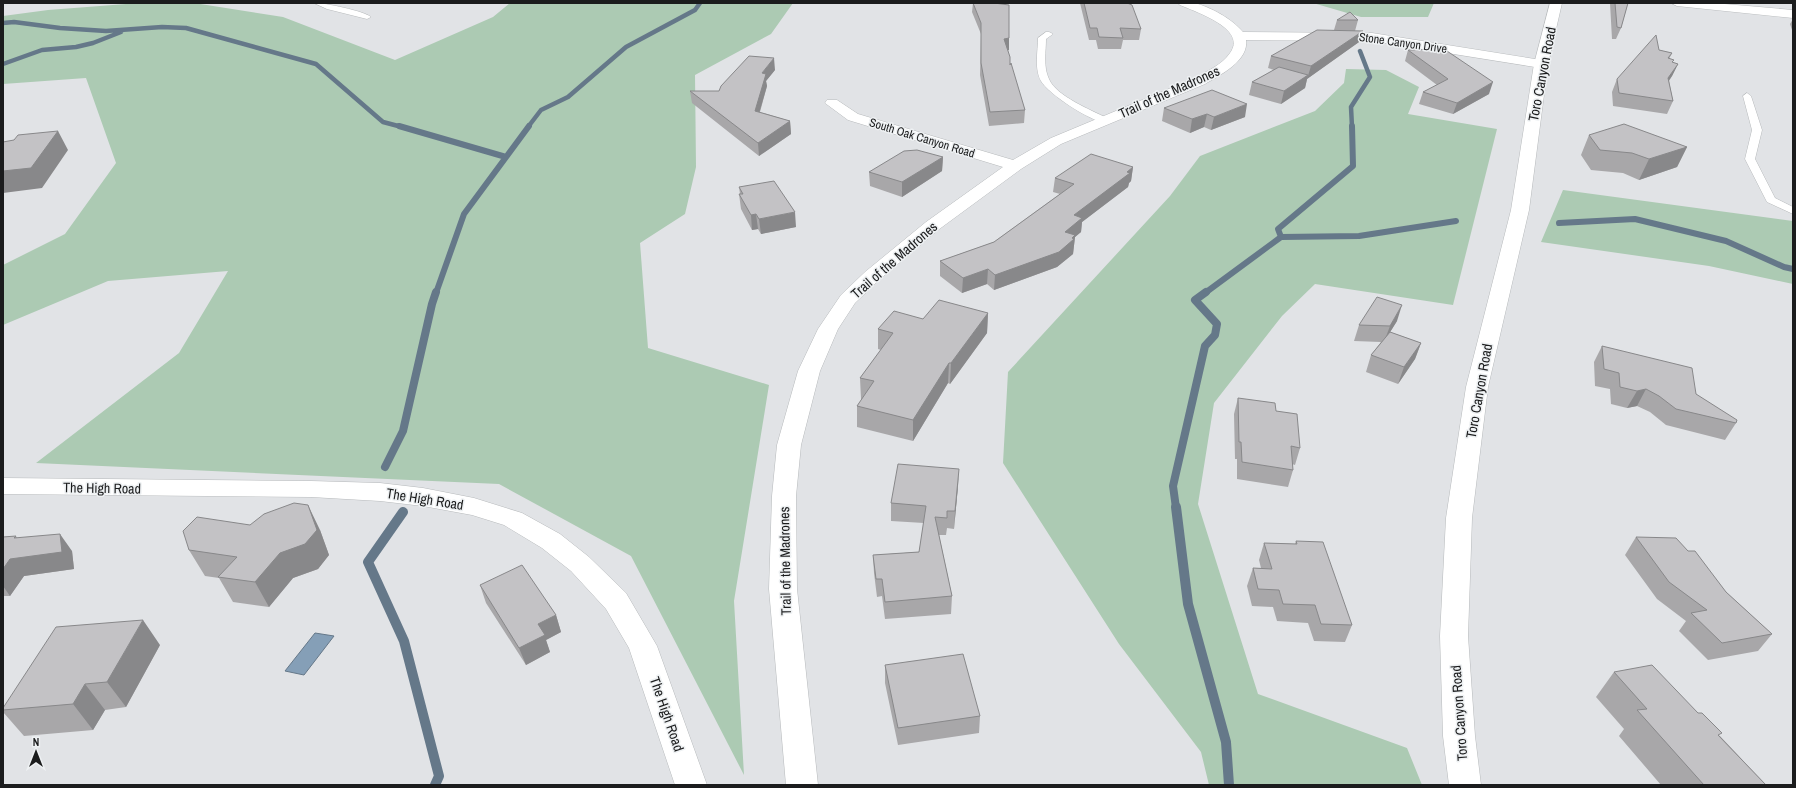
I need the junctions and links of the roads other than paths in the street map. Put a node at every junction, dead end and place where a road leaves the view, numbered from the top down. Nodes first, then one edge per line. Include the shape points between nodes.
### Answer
1 (318, 3) edge
2 (1184, 3) edge
3 (1556, 3) edge
4 (1677, 3) edge
5 (1793, 14) edge
6 (367, 17) dead end
7 (1049, 34) dead end
8 (1241, 36) junction
9 (1541, 64) junction
10 (1747, 96) dead end
11 (832, 102) dead end
12 (1104, 120) junction
13 (1015, 166) junction
14 (1793, 211) edge
15 (3, 486) edge
16 (691, 785) edge
17 (802, 785) edge
18 (1465, 785) edge

1 - 6 lane via 325,7 357,12
2 - 8 street via 1224,20
3 - 9 street, Toro Canyon Road
4 - 5 street
7 - 12 lane via 1042,38 1045,80 1058,94
8 - 9 street, Stone Canyon Drive via 1372,37
8 - 12 street, Trail of the Madrones via 1240,50 1220,71
9 - 18 street, Toro Canyon Road via 1520,210 1477,387 1459,518 1454,636 1459,736
10 - 14 lane via 1757,130 1750,159 1771,200
11 - 13 street, South Oak Canyon Road via 853,117
12 - 13 street, Trail of the Madrones via 1056,141
13 - 17 street, Trail of the Madrones via 932,226 848,299 828,329 809,371 789,445 784,496 783,590
15 - 16 street, The High Road via 380,492 474,507 513,519 551,541 580,564 616,601 643,646

